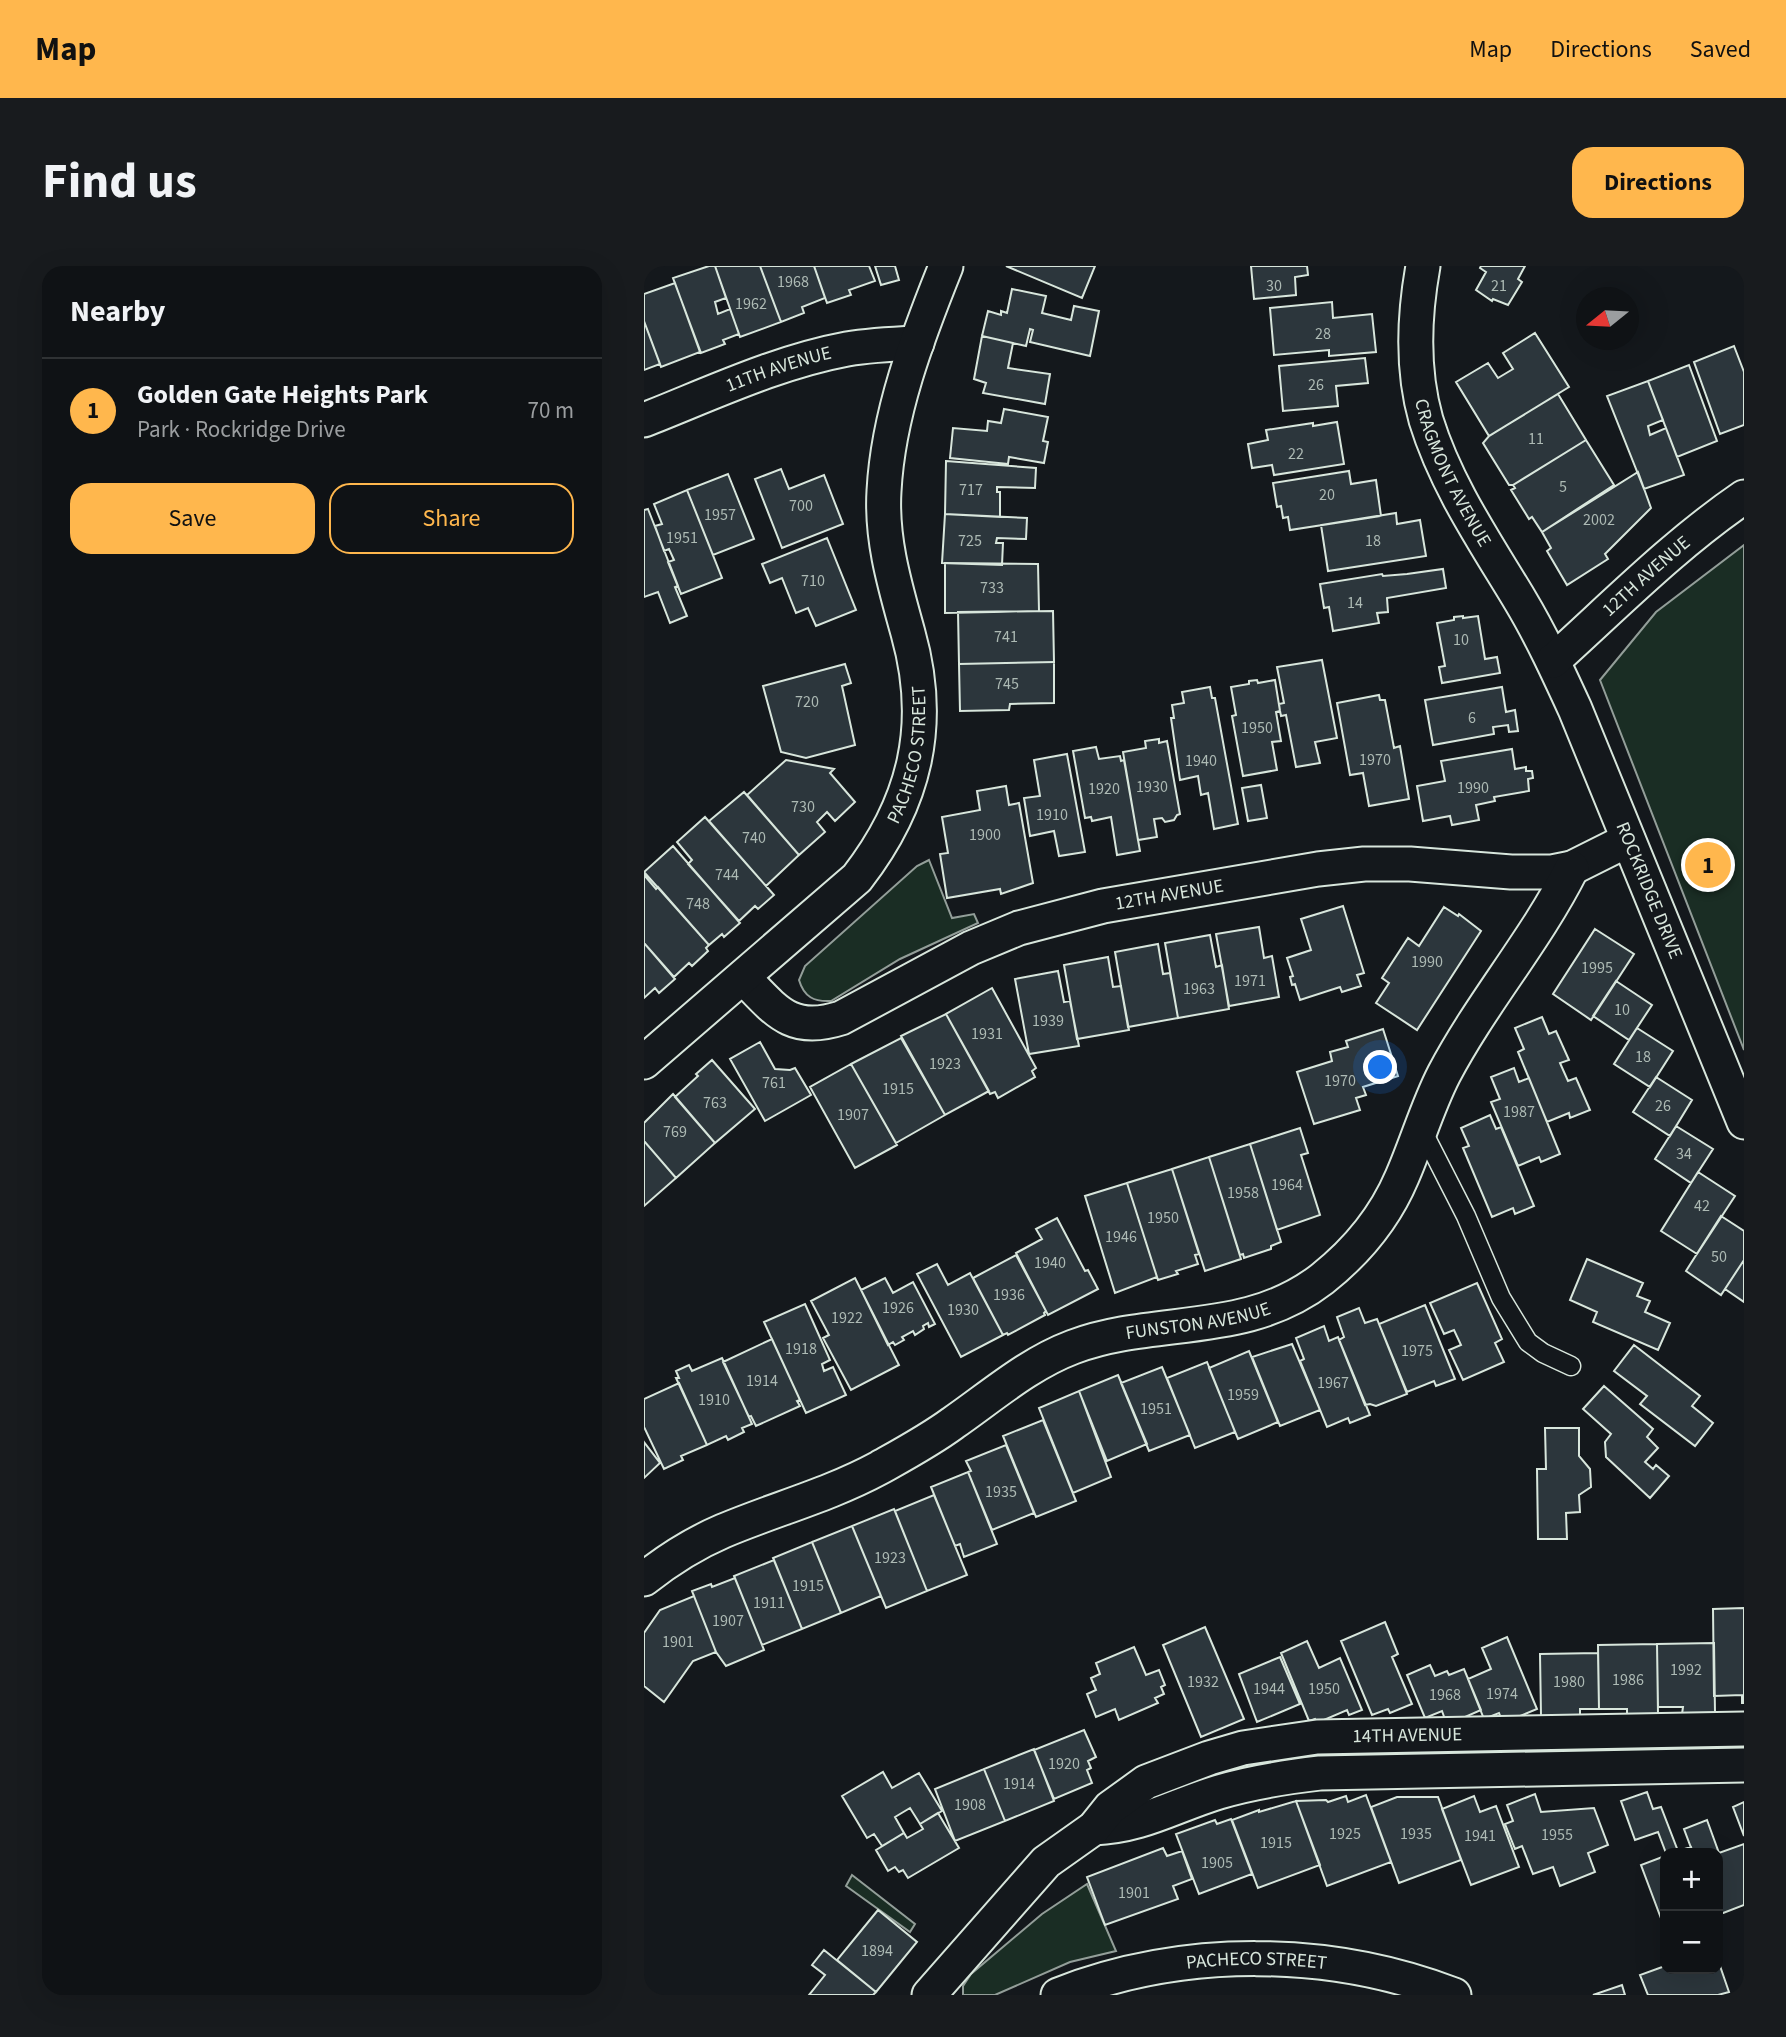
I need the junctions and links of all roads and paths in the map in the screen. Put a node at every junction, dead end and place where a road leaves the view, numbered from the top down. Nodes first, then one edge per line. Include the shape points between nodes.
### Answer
1 (946, 266) edge
2 (1423, 266) edge
3 (917, 343) junction
4 (644, 420) edge
5 (1744, 498) edge
6 (1553, 661) junction
7 (1628, 840) junction
8 (1572, 868) junction
9 (743, 977) junction
10 (644, 1062) edge
11 (1744, 1122) edge
12 (1421, 1128) junction
13 (1571, 1366) dead end
14 (644, 1579) edge
15 (1744, 1729) edge
16 (1744, 1765) edge
17 (1094, 1828) junction
18 (929, 1995) edge
19 (1058, 1995) edge
20 (1454, 1995) edge

1 - 3 street, PACHECO STREET
2 - 6 street, CRAGMONT AVENUE via 1416,339 1425,417 1462,505
3 - 4 street, 11TH AVENUE via 813,357
3 - 9 street, PACHECO STREET via 895,418 884,492 889,565 909,635 919,697 914,764 893,825 857,878
5 - 6 street, 12TH AVENUE via 1703,528
6 - 7 street, ROCKRIDGE DRIVE
7 - 8 street, 12TH AVENUE
7 - 11 street, ROCKRIDGE DRIVE
8 - 9 street, 12TH AVENUE via 1511,872 1364,864 1103,906 1029,925 971,947 841,1018 817,1024 794,1021 780,1013
8 - 12 street, FUNSTON AVENUE via 1444,1074
9 - 10 street, PACHECO STREET
12 - 13 lane via 1502,1298 1528,1342
12 - 14 street, FUNSTON AVENUE via 1386,1209 1321,1279 1295,1296 1229,1320 1101,1338 1073,1347 1014,1378 950,1426 875,1470 795,1506 722,1531
15 - 17 street, 14TH AVENUE via 1352,1736 1279,1742 1209,1758 1146,1782 1111,1808
16 - 17 street, 14TH AVENUE via 1320,1773 1252,1784 1137,1822
17 - 18 street, 14TH AVENUE via 1046,1861
19 - 20 street, PACHECO STREET via 1139,1970 1248,1959 1333,1962

